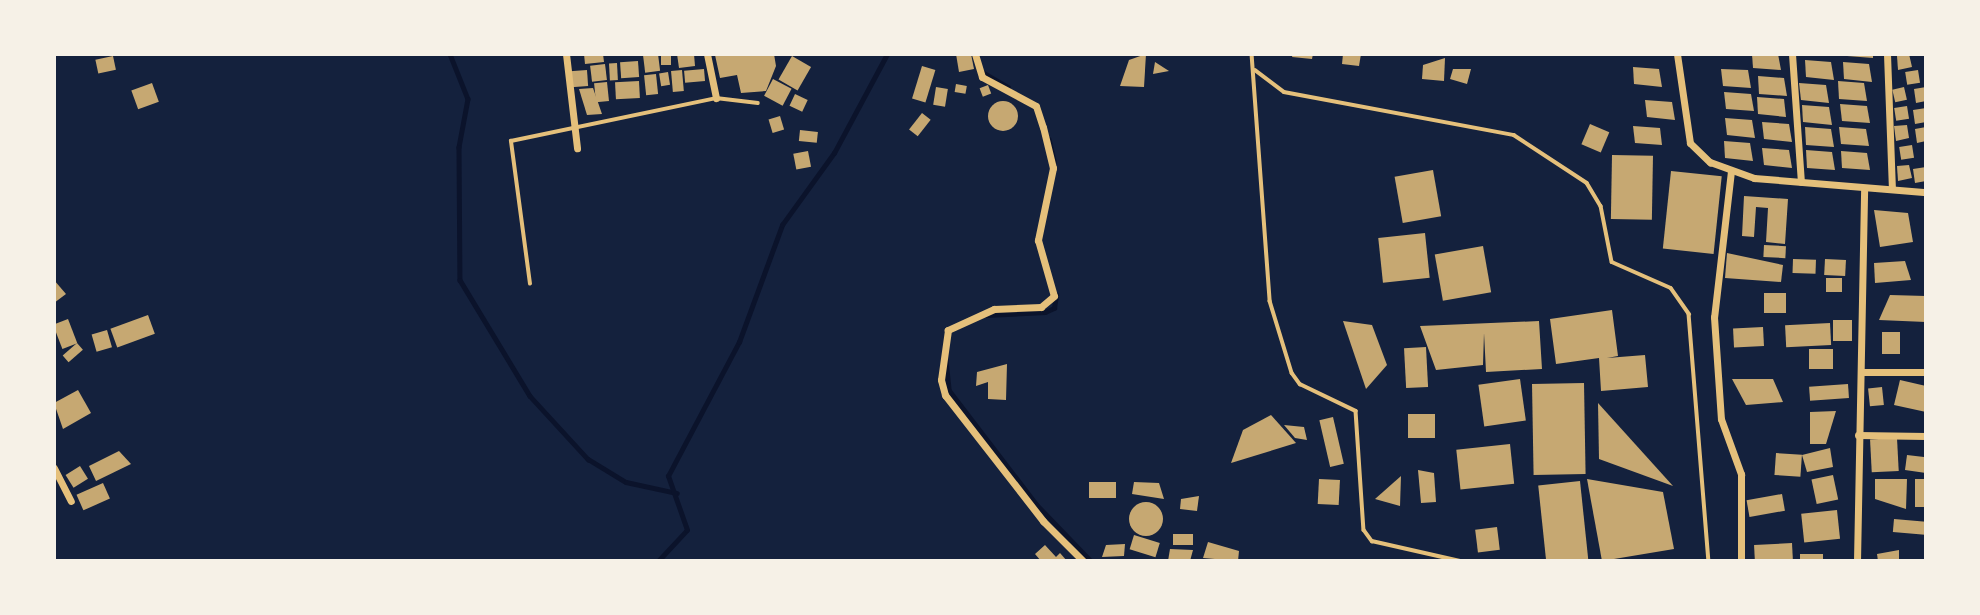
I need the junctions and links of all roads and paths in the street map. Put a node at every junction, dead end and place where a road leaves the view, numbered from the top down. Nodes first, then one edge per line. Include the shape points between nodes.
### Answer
1 (566, 54) edge
2 (707, 54) edge
3 (975, 54) edge
4 (1252, 54) edge
5 (1677, 54) edge
6 (1793, 54) edge
7 (1887, 54) edge
8 (1255, 70) junction
9 (716, 98) junction
10 (758, 103) dead end
11 (574, 125) junction
12 (577, 148) dead end
13 (1731, 171) junction
14 (1801, 182) junction
15 (1892, 188) junction
16 (1864, 189) junction
17 (1926, 192) edge
18 (530, 284) dead end
19 (1861, 372) junction
20 (1926, 372) edge
21 (1858, 435) junction
22 (1926, 436) edge
23 (54, 468) edge
24 (71, 502) dead end
25 (1083, 561) edge
26 (1460, 561) edge
27 (1709, 561) edge
28 (1741, 561) edge
29 (1857, 561) edge

1 - 11 street
2 - 9 street
3 - 25 street via 982,77 1036,106 1043,127 1052,168 1038,240 1054,296 1041,307 994,310 948,330 941,380 945,395 1043,521
4 - 8 lane
5 - 13 street via 1690,143 1710,162
6 - 14 street
7 - 15 street
8 - 26 lane via 1269,300 1292,373 1300,384 1356,411 1364,530 1372,541
8 - 27 lane via 1284,92 1514,135 1587,183 1601,206 1612,262 1671,288 1689,314
9 - 10 lane
9 - 11 lane
11 - 12 street
11 - 18 lane via 511,141
13 - 14 street
13 - 28 street via 1714,317 1721,419 1741,474
14 - 16 street
15 - 16 street
15 - 17 street
16 - 19 street
19 - 20 street
19 - 21 street
21 - 22 street
21 - 29 street
23 - 24 street

